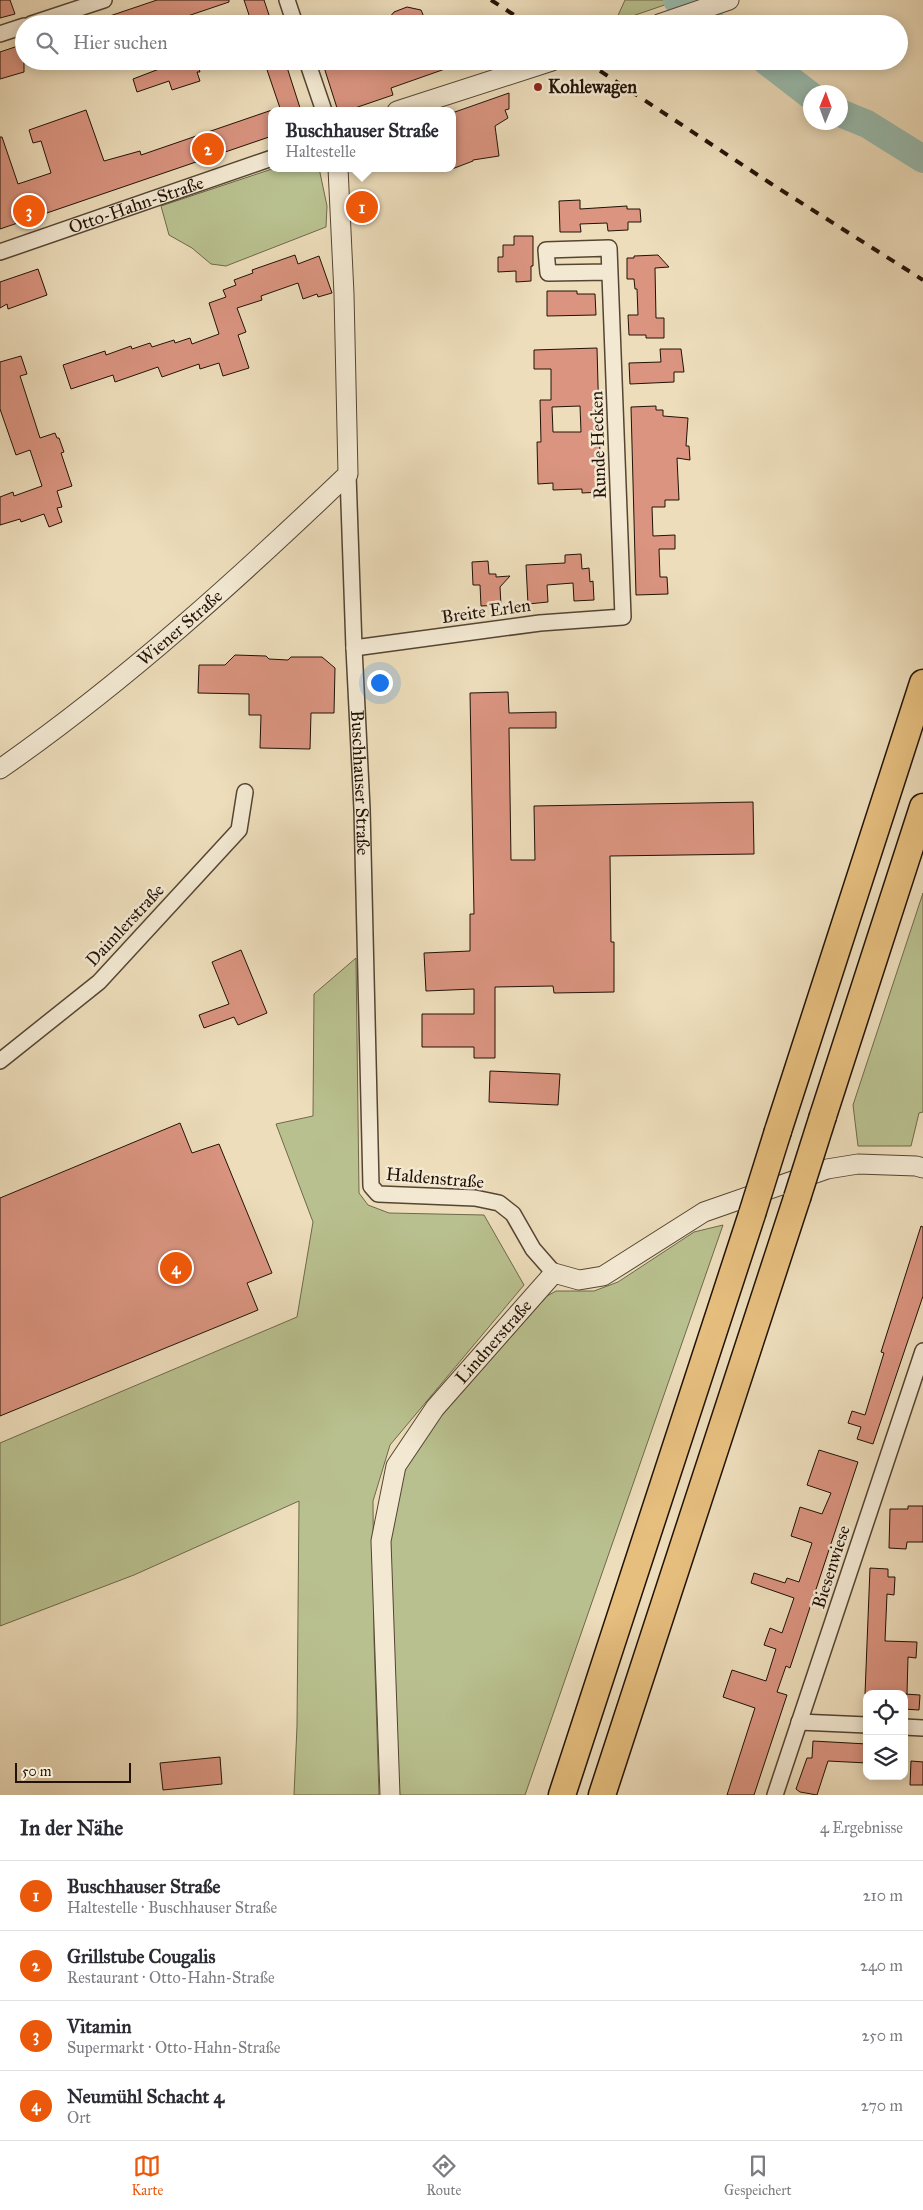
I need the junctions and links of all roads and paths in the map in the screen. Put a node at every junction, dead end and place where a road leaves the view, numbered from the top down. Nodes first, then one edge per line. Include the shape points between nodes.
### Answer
1 (104, 0) edge
2 (286, 0) edge
3 (729, 0) edge
4 (88, 3) edge
5 (56, 15) edge
6 (292, 15) edge
7 (685, 15) edge
8 (15, 29) edge
9 (0, 34) edge
10 (310, 70) edge
11 (524, 70) edge
12 (323, 107) edge
13 (409, 107) edge
14 (268, 159) edge
15 (338, 172) edge
16 (0, 252) edge
17 (610, 272) dead end
18 (348, 474) junction
19 (623, 617) joint
20 (354, 648) junction
21 (923, 683) edge
22 (0, 768) edge
23 (245, 792) dead end
24 (923, 807) edge
25 (0, 1062) edge
26 (923, 1168) edge
27 (371, 1186) joint
28 (554, 1273) junction
29 (923, 1351) edge
30 (799, 1722) junction
31 (863, 1725) edge
32 (908, 1727) edge
33 (923, 1728) edge
34 (390, 1795) edge
35 (562, 1795) edge
36 (602, 1795) edge
37 (775, 1795) edge

1 - 4 street
2 - 6 street
3 - 7 street
4 - 5 street
8 - 9 street
10 - 12 street
11 - 13 street
14 - 16 street, Otto-Hahn-Straße
15 - 18 street, Buschhauser Straße
17 - 19 street, Runde Hecken
18 - 20 street, Buschhauser Straße
18 - 22 street, Wiener Straße via 160,645
19 - 20 street, Breite Erlen via 540,623
20 - 27 street, Buschhauser Straße via 362,809
21 - 35 highway, bridge
23 - 25 street, Daimlerstraße via 239,830 99,982
24 - 36 highway, bridge
26 - 28 street via 858,1164 828,1168 704,1212 604,1276 579,1280
27 - 28 street, Haldenstraße via 378,1194 498,1202 514,1214 533,1249
28 - 34 street, Lindnerstraße via 435,1408 396,1466 381,1540
29 - 30 street, Biesenwiese
30 - 31 street
30 - 37 street, Biesenwiese
32 - 33 street

